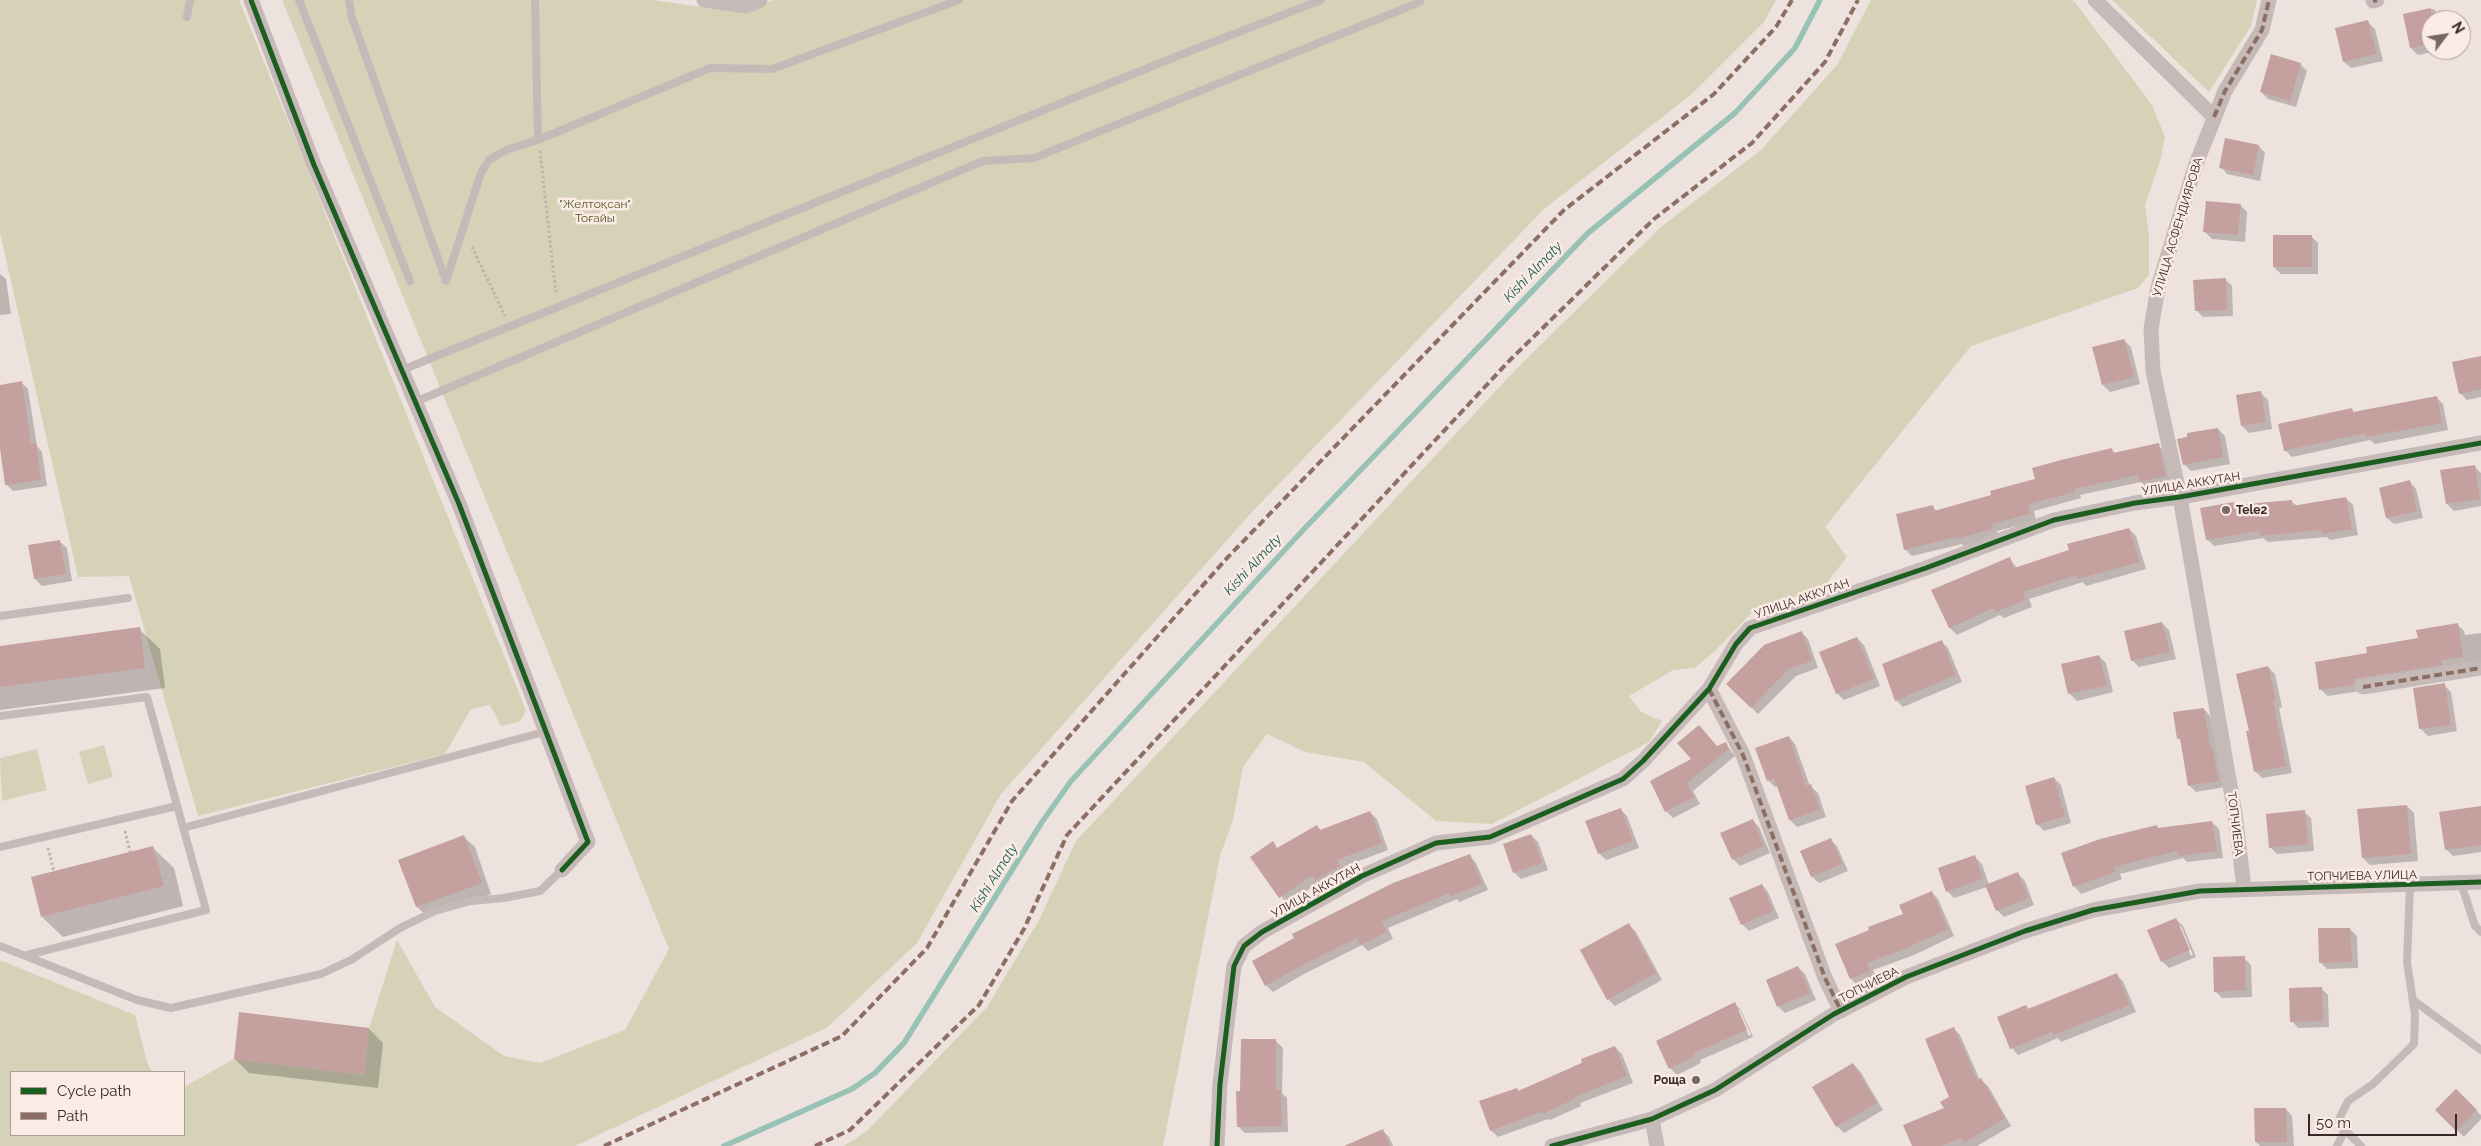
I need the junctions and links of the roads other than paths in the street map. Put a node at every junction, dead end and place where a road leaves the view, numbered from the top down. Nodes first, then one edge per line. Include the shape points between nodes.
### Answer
1 (190, 0) edge
2 (251, 0) edge
3 (299, 0) edge
4 (349, 0) edge
5 (535, 0) edge
6 (704, 0) edge
7 (760, 0) edge
8 (959, 0) edge
9 (1321, 0) edge
10 (1419, 0) edge
11 (2095, 0) edge
12 (2270, 0) edge
13 (187, 17) dead end
14 (2214, 117) junction
15 (538, 140) junction
16 (410, 281) dead end
17 (402, 370) junction
18 (415, 402) junction
19 (2481, 443) edge
20 (2180, 497) junction
21 (128, 598) dead end
22 (0, 616) edge
23 (2481, 668) edge
24 (2364, 687) dead end
25 (1709, 689) junction
26 (0, 716) edge
27 (544, 732) junction
28 (177, 806) junction
29 (183, 828) junction
30 (0, 848) edge
31 (562, 870) joint
32 (2481, 882) edge
33 (2461, 883) junction
34 (2410, 885) junction
35 (2244, 888) junction
36 (2481, 932) edge
37 (0, 946) edge
38 (27, 955) junction
39 (2413, 1000) junction
40 (1840, 1011) junction
41 (2481, 1050) edge
42 (1652, 1119) junction
43 (2345, 1130) junction
44 (1217, 1146) edge
45 (1552, 1146) edge
46 (1657, 1146) edge
47 (2337, 1146) edge
48 (2361, 1146) edge

1 - 13 lane
2 - 17 street via 314,165
3 - 16 lane
4 - 15 lane via 352,18 446,281 481,173 489,160 506,150
5 - 15 lane
6 - 7 street via 746,6
8 - 15 lane via 772,70 710,68
9 - 17 lane
10 - 18 lane via 1034,158 983,160
11 - 14 street
12 - 14 street, УЛИЦА АСФЕНДИЯРОВА via 2262,30 2225,91
14 - 20 street, УЛИЦА АСФЕНДИЯРОВА via 2158,287 2150,328 2153,371
17 - 18 street
18 - 27 street via 459,504
19 - 20 street, УЛИЦА АККУТАН
20 - 25 street, УЛИЦА АККУТАН via 2054,520 1750,628 1736,644
20 - 35 street, ТОПЧИЕВА via 2235,814
21 - 22 lane
23 - 24 street
25 - 40 street via 1743,755
25 - 44 street, УЛИЦА АККУТАН via 1623,779 1490,837 1436,843 1362,876 1262,932 1244,946 1234,966 1220,1084
26 - 28 lane via 147,697
27 - 29 lane
27 - 31 street via 588,842
28 - 29 lane
28 - 30 lane
29 - 38 lane via 206,910
31 - 38 lane via 540,891 471,901 435,911 321,974 171,1008 137,1000
32 - 33 street, ТОПЧИЕВА УЛИЦА
33 - 34 street, ТОПЧИЕВА УЛИЦА
33 - 36 lane via 2475,926
34 - 35 street, ТОПЧИЕВА УЛИЦА
34 - 39 lane via 2407,962
35 - 40 street, ТОПЧИЕВА via 2200,891 2094,910 2025,931 1906,977
37 - 38 lane
39 - 41 lane
39 - 43 lane via 2414,1044 2373,1084 2348,1102 2340,1117
40 - 42 street, ТОПЧИЕВА via 1715,1090
42 - 45 street, ТОПЧИЕВА
42 - 46 street
43 - 47 lane
43 - 48 lane

